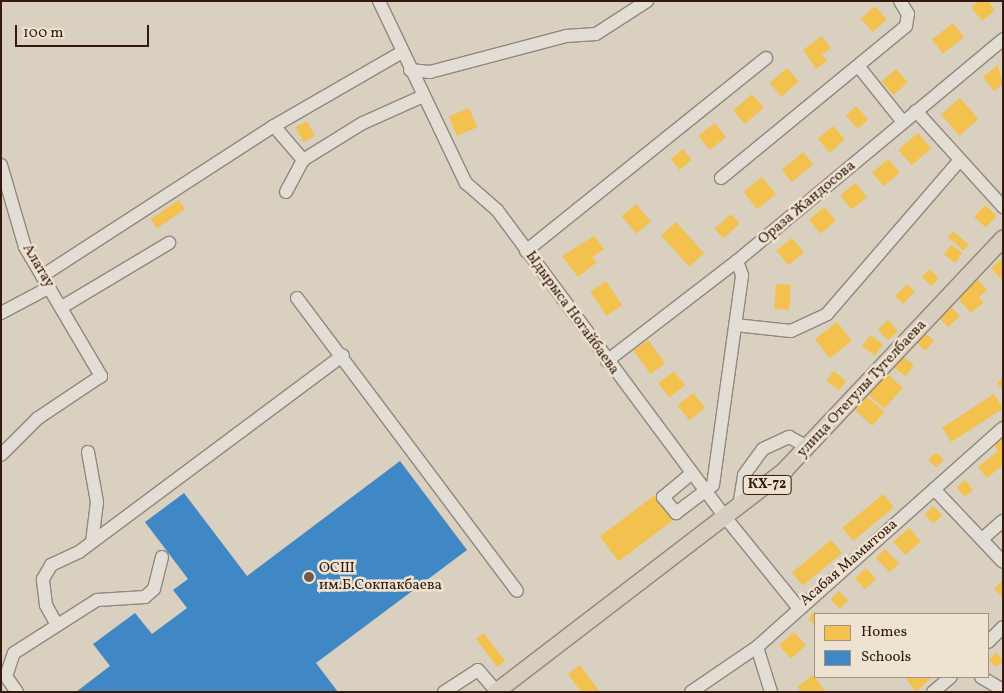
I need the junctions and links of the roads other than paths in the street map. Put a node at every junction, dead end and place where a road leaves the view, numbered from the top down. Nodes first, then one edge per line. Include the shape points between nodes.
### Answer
1 (378, 1) edge
2 (647, 1) edge
3 (900, 1) edge
4 (1003, 39) edge
5 (402, 52) junction
6 (766, 58) dead end
7 (859, 67) junction
8 (410, 70) junction
9 (423, 96) junction
10 (916, 111) junction
11 (903, 122) junction
12 (274, 126) junction
13 (303, 160) junction
14 (959, 161) junction
15 (1, 165) edge
16 (722, 178) dead end
17 (286, 192) dead end
18 (1003, 207) edge
19 (1003, 239) edge
20 (169, 244) dead end
21 (526, 252) junction
22 (737, 261) junction
23 (42, 276) junction
24 (50, 288) junction
25 (297, 298) dead end
26 (62, 307) junction
27 (1, 313) edge
28 (735, 325) junction
29 (343, 355) junction
30 (607, 361) junction
31 (1003, 428) edge
32 (808, 448) junction
33 (88, 452) dead end
34 (1, 455) edge
35 (692, 473) junction
36 (934, 489) junction
37 (707, 493) junction
38 (739, 506) junction
39 (725, 517) junction
40 (1003, 521) edge
41 (982, 539) junction
42 (92, 542) junction
43 (162, 558) dead end
44 (1003, 562) edge
45 (517, 591) dead end
46 (798, 607) junction
47 (57, 625) junction
48 (1003, 627) edge
49 (989, 641) edge
50 (757, 647) junction
51 (950, 678) edge
52 (983, 678) edge
53 (772, 689) edge
54 (1003, 690) edge
55 (693, 691) edge
56 (17, 692) edge
57 (444, 692) edge
58 (496, 692) edge
59 (933, 692) edge

1 - 5 street, Ыдырыса Ногайбаева
2 - 8 street via 596,34 566,36 430,72
3 - 7 street via 908,14 906,26
4 - 10 street, Ораза Жандосова
5 - 8 street, Ыдырыса Ногайбаева
5 - 12 street
6 - 21 street
7 - 11 street
7 - 16 street
8 - 9 street, Ыдырыса Ногайбаева
9 - 13 street via 363,123
9 - 21 street, Ыдырыса Ногайбаева via 466,183 497,210
10 - 11 street, Ораза Жандосова
10 - 14 street
11 - 22 street, Ораза Жандосова
12 - 13 street
12 - 23 street
13 - 17 street
14 - 18 street
14 - 28 street via 827,314 791,331
15 - 23 street, Алатау via 18,232
19 - 32 main road, улица Отегулы Тугелбаева / КХ-72
20 - 26 street
21 - 30 street, Ыдырыса Ногайбаева
22 - 28 street via 742,276
22 - 30 street, Ораза Жандосова
23 - 24 street, Алатау
24 - 26 street, Алатау
24 - 27 street
25 - 29 street
26 - 34 street, Алатау via 95,359 101,376 38,418
28 - 37 street via 712,485
29 - 42 street
29 - 45 street
30 - 35 street, Ыдырыса Ногайбаева
31 - 36 street, Асабая Мамытова
32 - 38 main road, улица Отегулы Тугелбаева / КХ-72
32 - 38 street via 789,436 763,449 744,475
33 - 42 street via 97,502
35 - 37 street, Ыдырыса Ногайбаева
35 - 37 street via 667,492 664,500 676,513
36 - 41 street
36 - 46 street, Асабая Мамытова
37 - 39 street, Ыдырыса Ногайбаева
38 - 39 main road, улица Отегулы Тугелбаева / КХ-72
39 - 46 street, Ыдырыса Ногайбаева
39 - 58 main road, улица Отегулы Тугелбаева / КХ-72
40 - 41 street
41 - 44 street
42 - 47 street via 55,562 44,575 46,605
43 - 47 street via 154,588 145,597 97,600
46 - 50 street, Асабая Мамытова
47 - 56 street via 12,656 6,676
48 - 49 street
50 - 53 street
50 - 55 street, Асабая Мамытова
51 - 59 street
52 - 54 street
57 - 58 street via 478,670

